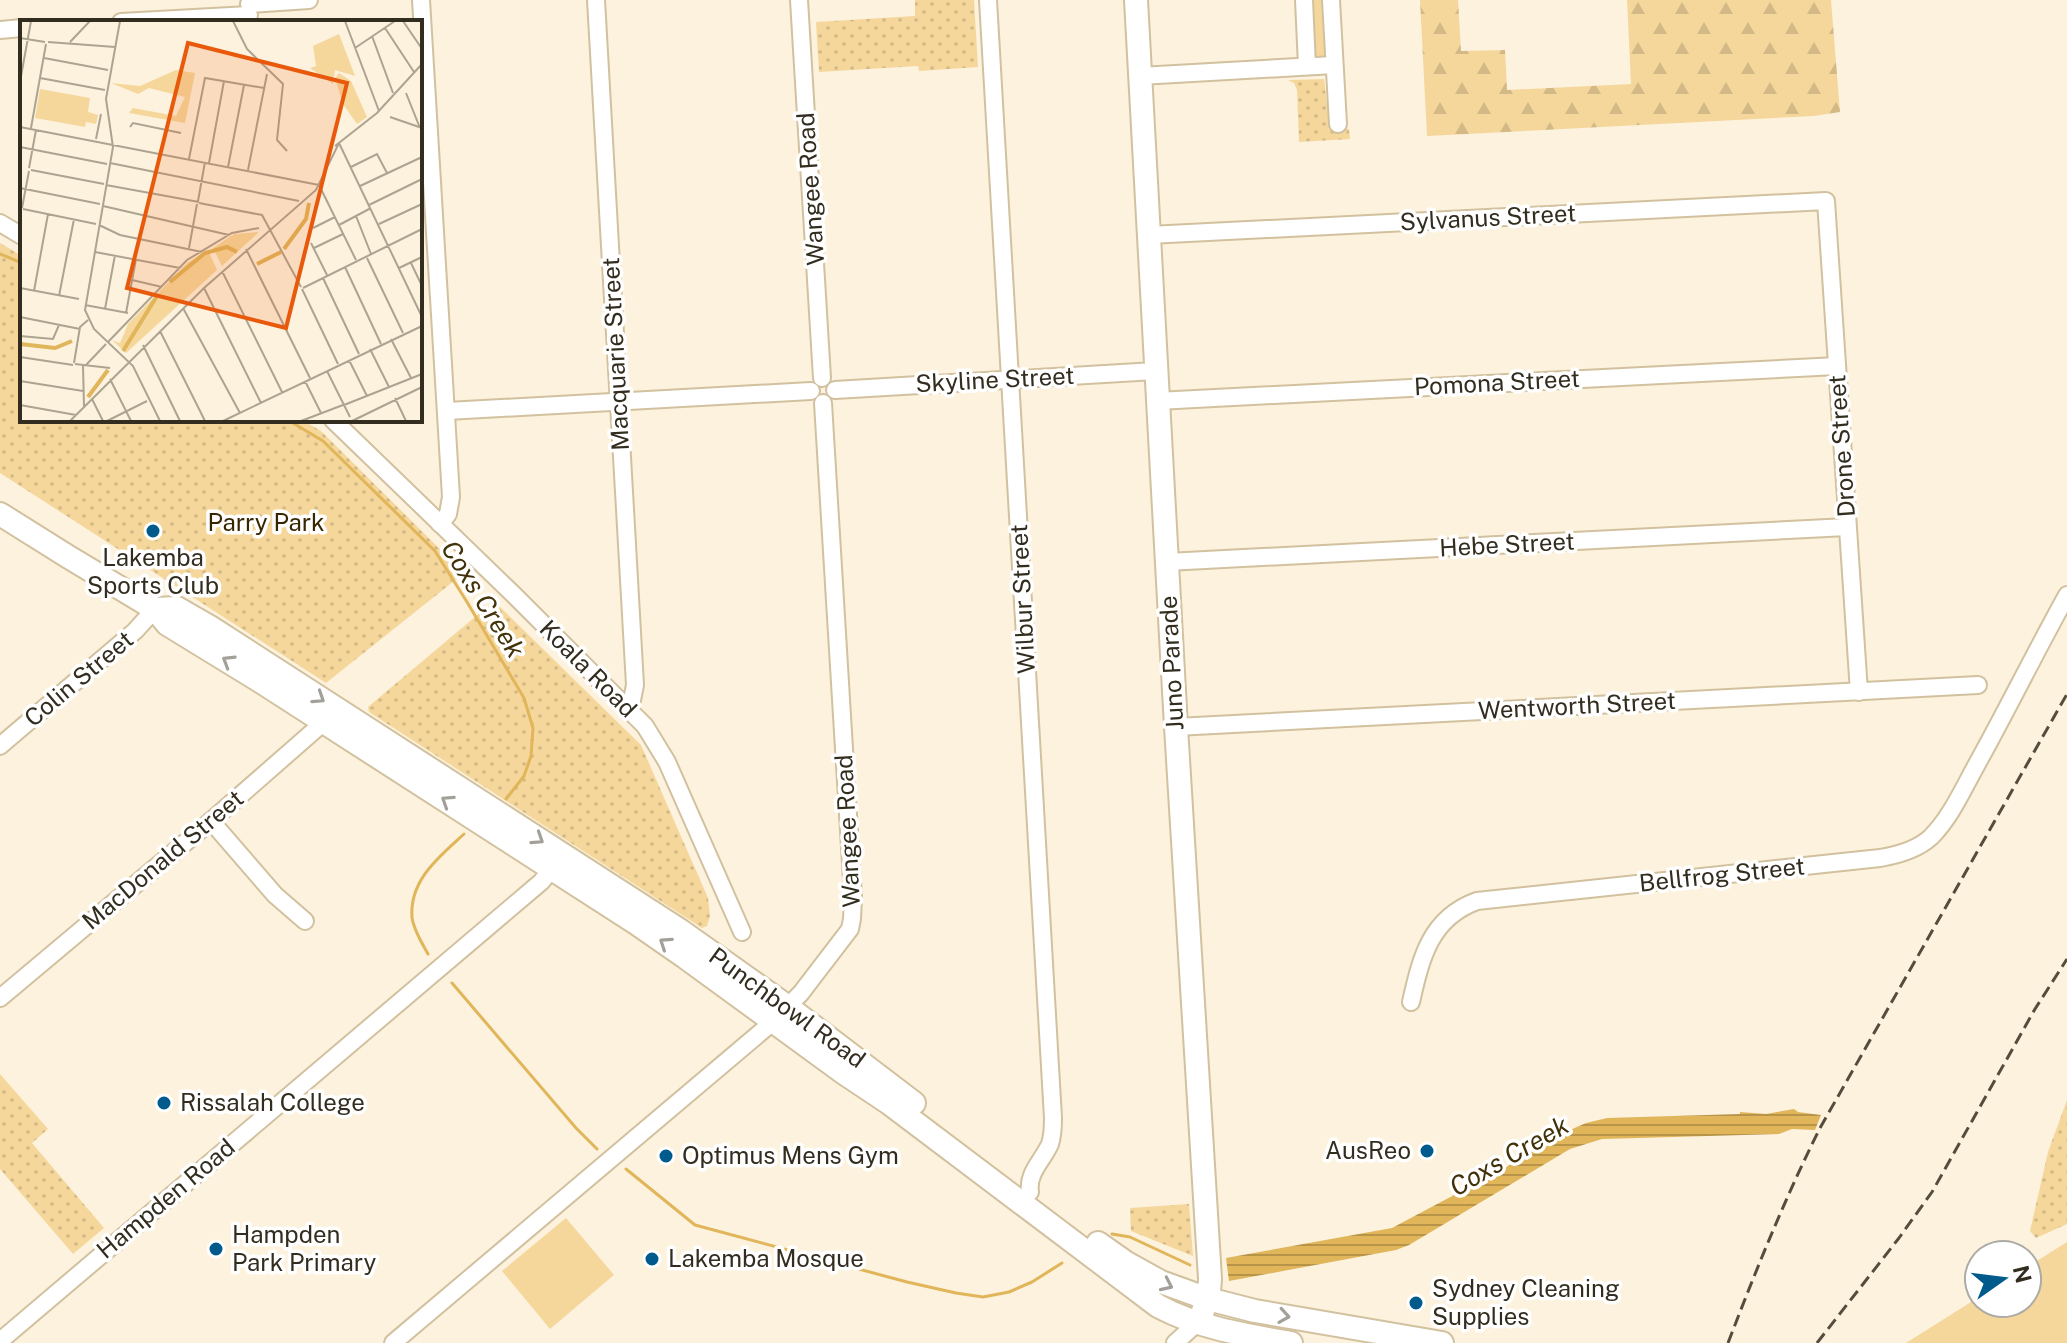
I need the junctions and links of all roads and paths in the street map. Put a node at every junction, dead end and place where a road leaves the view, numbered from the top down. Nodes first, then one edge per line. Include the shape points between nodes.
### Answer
1 (309, 0) edge
2 (421, 0) edge
3 (596, 0) edge
4 (799, 0) edge
5 (988, 0) edge
6 (1136, 0) edge
7 (1304, 0) edge
8 (1331, 0) edge
9 (249, 10) edge
10 (142, 20) edge
11 (20, 28) edge
12 (0, 30) edge
13 (1334, 65) junction
14 (1307, 66) junction
15 (1140, 76) junction
16 (1338, 124) dead end
17 (1826, 201) joint
18 (0, 223) edge
19 (20, 235) edge
20 (1149, 235) junction
21 (1837, 366) junction
22 (1155, 371) junction
23 (1010, 379) junction
24 (819, 391) junction
25 (1157, 401) junction
26 (619, 403) junction
27 (447, 411) junction
28 (335, 422) edge
29 (0, 514) edge
30 (440, 524) junction
31 (1847, 527) junction
32 (1167, 562) junction
33 (2067, 595) edge
34 (155, 609) junction
35 (1978, 685) dead end
36 (1859, 692) junction
37 (627, 707) junction
38 (324, 722) junction
39 (1176, 727) junction
40 (0, 746) edge
41 (211, 821) junction
42 (552, 869) junction
43 (305, 921) dead end
44 (742, 932) dead end
45 (0, 998) edge
46 (1411, 1002) dead end
47 (781, 1014) junction
48 (1030, 1192) junction
49 (1208, 1299) junction
50 (1197, 1323) junction
51 (0, 1341) edge
52 (393, 1343) edge
53 (1175, 1343) edge
54 (1291, 1343) edge
55 (1442, 1343) edge

1 - 9 street
2 - 27 street
3 - 26 street, Macquarie Street
4 - 24 street, Wangee Road
5 - 23 street, Wilbur Street
6 - 15 main road, Juno Parade
7 - 14 street
8 - 13 street
9 - 10 street
11 - 12 street
13 - 14 street
13 - 16 street
14 - 15 street
15 - 20 main road, Juno Parade
17 - 20 street, Sylvanus Street
17 - 21 street, Drone Street
18 - 19 street
20 - 22 main road, Juno Parade
21 - 25 street, Pomona Street
21 - 31 street, Drone Street
22 - 23 street, Skyline Street
22 - 25 main road, Juno Parade
23 - 24 street, Skyline Street via 835,390 829,380
23 - 48 street, Wilbur Street via 1053,1118 1052,1137 1030,1179
24 - 26 street
24 - 47 street, Wangee Road via 853,912 843,939
25 - 32 main road, Juno Parade
26 - 27 street
26 - 37 street, Macquarie Street via 635,685
27 - 30 street via 451,497
28 - 30 street, Koala Road
29 - 34 main road, Punchbowl Road
30 - 37 street, Koala Road
31 - 32 street, Hebe Street
31 - 36 street, Drone Street
32 - 39 main road, Juno Parade
33 - 46 street, Bellfrog Street via 1945,819 1919,846 1880,858 1477,901 1452,914 1435,932 1418,968
38 -> 34 main road, Punchbowl Road via 167,624
34 - 40 street, Colin Street
34 -> 47 main road, Punchbowl Road via 177,608 210,627 673,926
35 - 36 street, Wentworth Street
36 - 39 street, Wentworth Street
37 - 44 street, Koala Road via 667,762
38 - 41 street, MacDonald Street
42 -> 38 main road, Punchbowl Road
39 - 49 main road, Juno Parade
41 - 43 street via 275,895
41 - 45 street, MacDonald Street
47 -> 42 main road, Punchbowl Road
42 - 51 street, Hampden Road
47 - 48 main road, Punchbowl Road
47 - 50 main road, Punchbowl Road via 1146,1298
47 - 52 street, Wangee Road
48 -> 49 main road, Punchbowl Road via 1125,1262
49 - 50 main road, Juno Parade
49 -> 55 main road, Punchbowl Road
50 - 53 street
50 - 54 main road, Punchbowl Road

